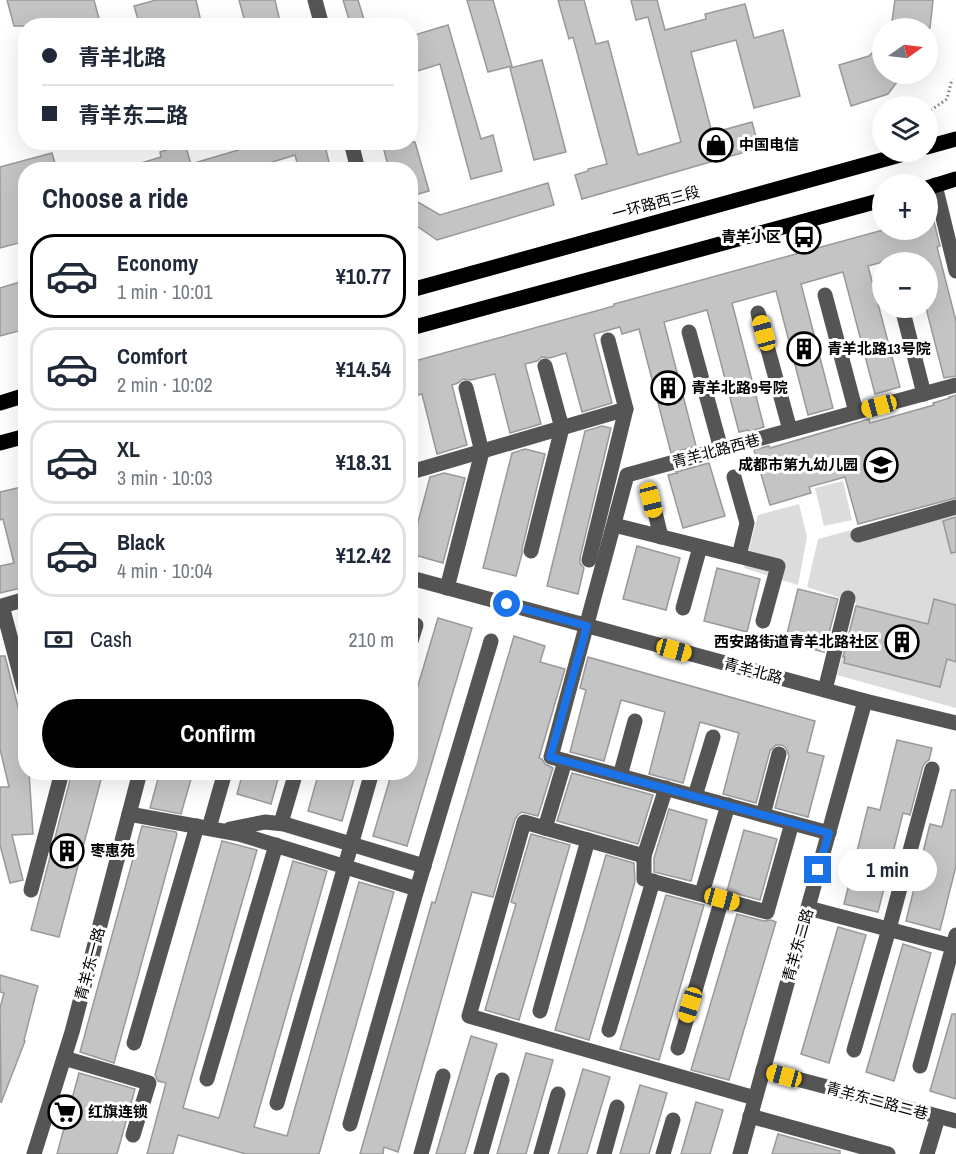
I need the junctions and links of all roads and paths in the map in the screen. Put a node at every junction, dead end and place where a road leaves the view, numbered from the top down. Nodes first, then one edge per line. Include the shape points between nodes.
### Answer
1 (315, 0) edge
2 (320, 18) edge
3 (952, 79) dead end
4 (938, 105) edge
5 (956, 139) edge
6 (938, 144) edge
7 (875, 162) edge
8 (956, 179) edge
9 (938, 185) edge
10 (872, 203) edge
11 (938, 211) edge
12 (956, 271) edge
13 (418, 288) edge
14 (825, 295) dead end
15 (758, 313) dead end
16 (905, 318) edge
17 (418, 326) edge
18 (689, 332) dead end
19 (608, 340) dead end
20 (545, 366) dead end
21 (956, 385) edge
22 (466, 388) dead end
23 (924, 394) junction
24 (18, 397) edge
25 (0, 402) edge
26 (626, 409) junction
27 (856, 412) junction
28 (562, 428) junction
29 (790, 430) junction
30 (18, 439) edge
31 (0, 443) edge
32 (721, 449) junction
33 (482, 452) junction
34 (418, 470) edge
35 (734, 477) dead end
36 (651, 500) dead end
37 (956, 507) edge
38 (614, 525) junction
39 (858, 535) dead end
40 (661, 537) junction
41 (700, 547) junction
42 (531, 551) dead end
43 (739, 556) junction
44 (589, 560) dead end
45 (418, 580) edge
46 (447, 588) junction
47 (848, 598) dead end
48 (18, 601) edge
49 (682, 608) dead end
50 (763, 621) dead end
51 (587, 626) junction
52 (491, 641) dead end
53 (18, 666) edge
54 (825, 690) junction
55 (865, 701) junction
56 (635, 721) dead end
57 (956, 723) edge
58 (713, 737) dead end
59 (779, 754) dead end
60 (565, 761) junction
61 (932, 768) dead end
62 (620, 776) junction
63 (60, 780) edge
64 (138, 780) edge
65 (223, 780) edge
66 (294, 780) edge
67 (370, 780) edge
68 (666, 788) junction
69 (695, 796) junction
70 (728, 805) junction
71 (129, 814) junction
72 (763, 815) junction
73 (281, 823) junction
74 (792, 823) junction
75 (209, 828) junction
76 (545, 828) junction
77 (829, 833) junction
78 (588, 840) junction
79 (351, 844) junction
80 (276, 845) junction
81 (644, 856) junction
82 (424, 866) junction
83 (345, 867) junction
84 (653, 881) junction
85 (417, 889) junction
86 (31, 890) dead end
87 (702, 893) junction
88 (722, 899) junction
89 (808, 908) junction
90 (889, 929) junction
91 (955, 943) edge
92 (540, 1011) dead end
93 (609, 1030) dead end
94 (134, 1043) dead end
95 (678, 1048) dead end
96 (854, 1050) dead end
97 (64, 1059) junction
98 (920, 1066) dead end
99 (763, 1071) junction
100 (443, 1076) dead end
101 (207, 1079) dead end
102 (502, 1080) dead end
103 (558, 1095) dead end
104 (755, 1098) junction
105 (277, 1103) dead end
106 (617, 1107) dead end
107 (750, 1116) junction
108 (938, 1117) junction
109 (673, 1120) dead end
110 (956, 1121) edge
111 (350, 1124) dead end
112 (133, 1135) dead end
113 (844, 1148) edge
114 (34, 1154) edge
115 (421, 1154) edge
116 (481, 1154) edge
117 (541, 1154) edge
118 (604, 1154) edge
119 (663, 1154) edge
120 (740, 1154) edge
121 (888, 1154) edge
122 (927, 1154) edge

1 - 2 street
3 - 4 path via 947,99
5 - 6 main road
7 - 13 main road, 一环路西三段
8 - 9 main road
10 - 17 main road
11 - 12 street
14 - 27 street
15 - 29 street
16 - 23 street
18 - 32 street
19 - 26 street
20 - 28 street
21 - 23 street, 青羊北路西巷
22 - 33 street
23 - 27 street, 青羊北路西巷
24 - 25 main road
26 - 28 street
26 - 44 street
27 - 29 street, 青羊北路西巷
28 - 33 street
28 - 42 street
29 - 32 street, 青羊北路西巷
30 - 31 main road
32 - 38 street, 青羊北路西巷 via 627,475
33 - 34 street
33 - 46 street
35 - 43 street via 747,523
36 - 40 street
37 - 39 street
38 - 40 street
38 - 51 street, 青羊北路西巷
40 - 41 street
41 - 43 street
41 - 49 street
43 - 50 street via 778,566
45 - 46 street, 青羊北路
46 - 51 street, 青羊北路
47 - 54 street
48 - 53 street via 2,606
51 - 54 street, 青羊北路
51 - 60 street, 青羊北路西巷 via 550,757
52 - 82 street
54 - 55 street, 青羊北路
55 - 57 street, 青羊北路
55 - 77 street, 青羊东二路
56 - 62 street
58 - 69 street
59 - 72 street
60 - 62 street
60 - 76 street
61 - 90 street
62 - 68 street
63 - 86 street
64 - 71 street, 青羊东一路
65 - 75 street
66 - 73 street
67 - 79 street
68 - 69 street
68 - 81 street
69 - 70 street
70 - 72 street
70 - 87 street
71 - 75 street
71 - 97 street, 青羊东一路
72 - 74 street
73 - 75 street
73 - 79 street
74 - 77 street
74 - 88 street via 767,912
75 - 80 street
75 - 94 street
76 - 78 street
76 - 104 street via 524,822 469,1016
77 - 89 street, 青羊东二路
78 - 81 street
78 - 92 street
79 - 82 street
79 - 83 street
80 - 83 street
80 - 101 street
81 - 84 street via 645,879
82 - 85 street
83 - 85 street
83 - 105 street
84 - 87 street
84 - 93 street
85 - 111 street
87 - 88 street
88 - 95 street
89 - 90 street
89 - 99 street, 青羊东二路
90 - 91 street
90 - 96 street
91 - 98 street
97 - 112 street via 149,1083
97 - 114 street, 青羊东一路
99 - 104 street, 青羊东二路
99 - 108 street, 青羊东二路二巷
100 - 115 street
102 - 116 street
103 - 117 street
104 - 107 street, 青羊东二路
106 - 118 street
107 - 113 street
107 - 120 street, 青羊东二路
108 - 110 street, 青羊东二路二巷
108 - 122 street
109 - 119 street
113 - 121 street

